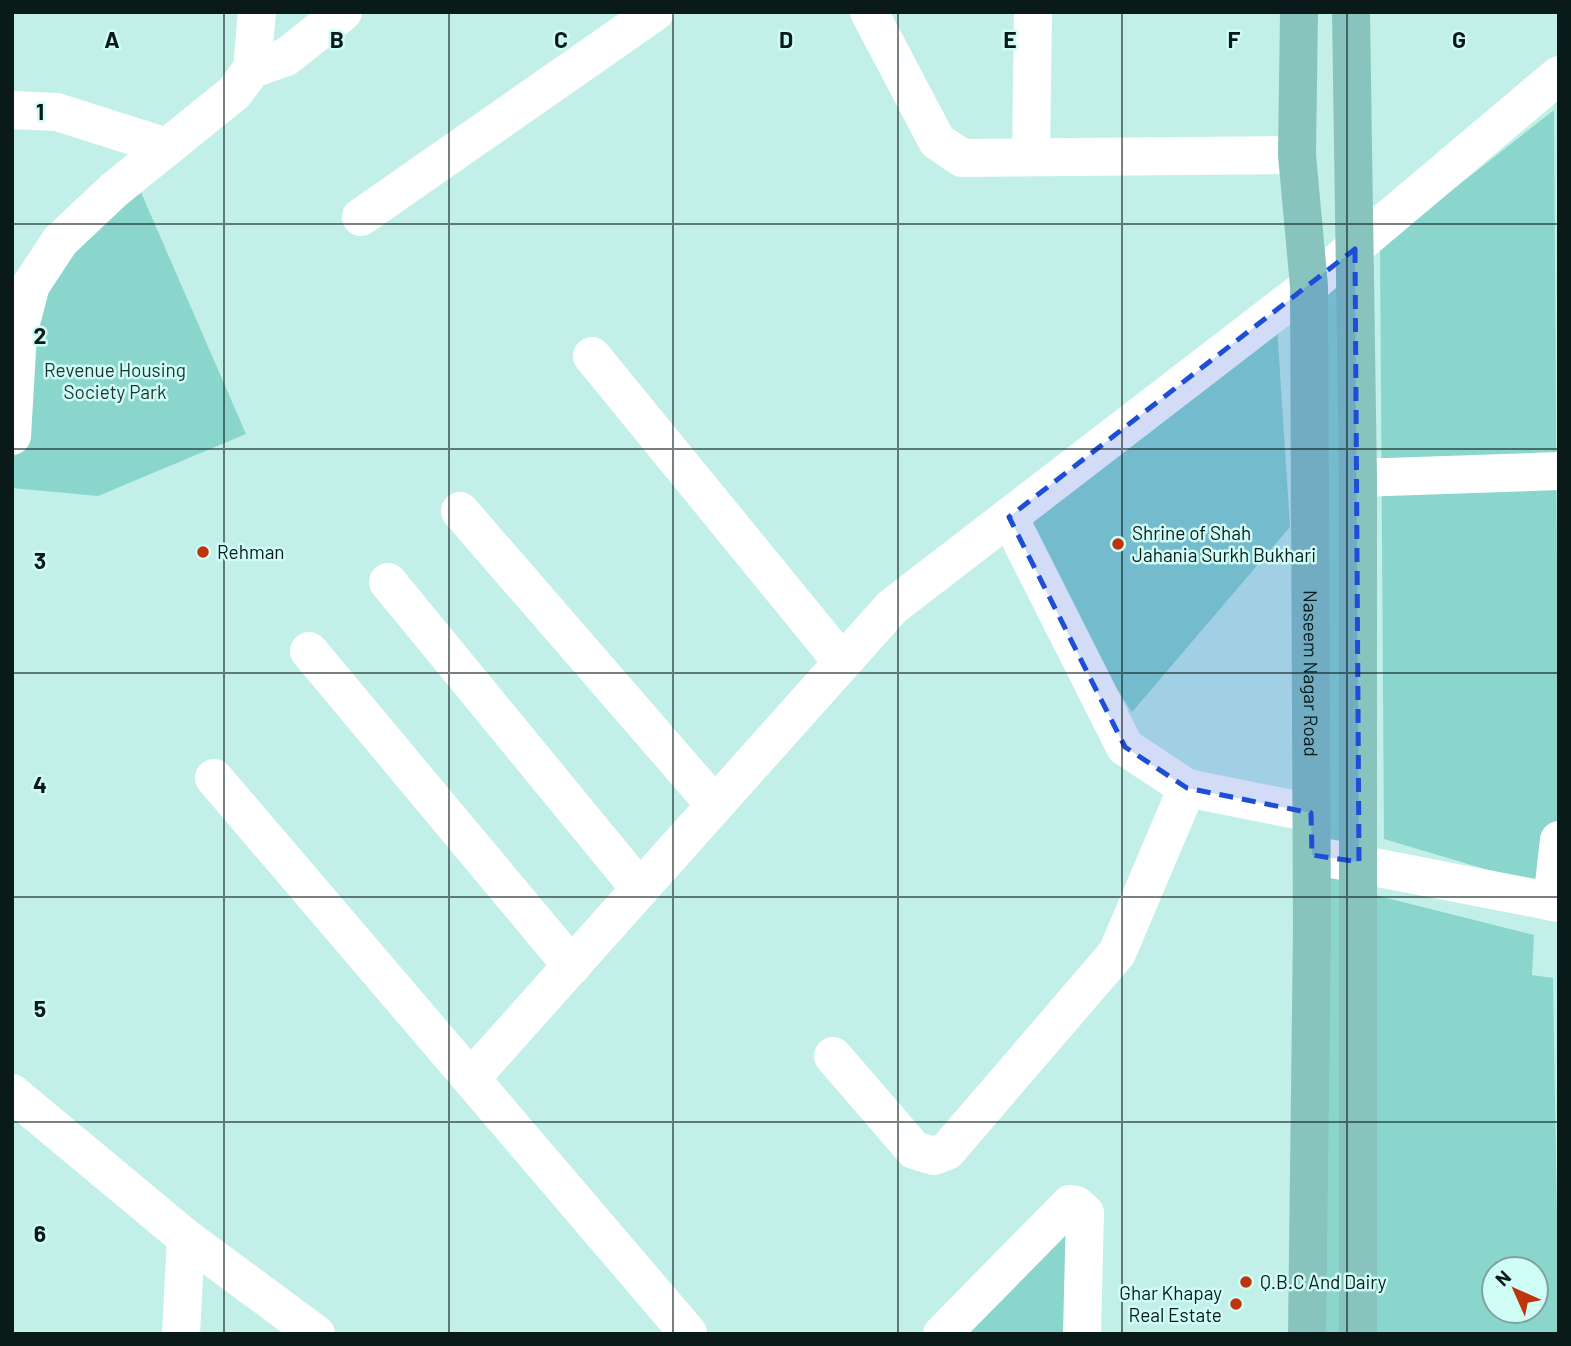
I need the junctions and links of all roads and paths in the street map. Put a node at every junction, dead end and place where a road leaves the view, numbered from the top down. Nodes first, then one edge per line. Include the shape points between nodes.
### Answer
1 (257, 12) edge
2 (343, 12) edge
3 (655, 12) edge
4 (869, 12) edge
5 (1033, 12) edge
6 (1299, 12) edge
7 (1351, 12) edge
8 (252, 69) junction
9 (1559, 75) edge
10 (12, 110) edge
11 (167, 147) junction
12 (1297, 155) junction
13 (1031, 157) junction
14 (361, 216) dead end
15 (1355, 249) junction
16 (1309, 286) junction
17 (15, 333) edge
18 (592, 356) dead end
19 (12, 436) edge
20 (1559, 471) edge
21 (1358, 478) junction
22 (460, 511) dead end
23 (1009, 517) junction
24 (388, 582) dead end
25 (309, 651) dead end
26 (842, 663) junction
27 (214, 778) dead end
28 (1187, 788) junction
29 (715, 805) junction
30 (1311, 813) junction
31 (1559, 840) edge
32 (1312, 855) junction
33 (1359, 862) junction
34 (640, 889) junction
35 (1555, 903) edge
36 (572, 966) junction
37 (833, 1056) dead end
38 (472, 1077) junction
39 (12, 1093) edge
40 (186, 1238) junction
41 (688, 1333) edge
42 (181, 1334) edge
43 (316, 1334) edge
44 (942, 1334) edge
45 (1082, 1334) edge
46 (1307, 1334) edge
47 (1358, 1334) edge

1 - 8 street
2 - 8 street via 286,57
3 - 14 street
4 - 13 street via 937,141 962,158
5 - 13 street
6 - 12 main road, Naseem Nagar Road
7 - 15 main road
8 - 11 street via 234,93
9 - 15 street
10 - 11 street via 57,112
11 - 17 street via 60,242 31,285
12 - 13 street
12 - 16 main road, Naseem Nagar Road
15 - 16 street
15 - 21 main road
16 - 23 street
16 - 30 main road, Naseem Nagar Road
17 - 19 street
18 - 26 street
20 - 21 street
21 - 33 main road
22 - 29 street
23 - 26 street via 892,607
23 - 28 street via 1125,747
24 - 34 street
25 - 36 street
26 - 29 street
27 - 38 street
28 - 30 street
28 - 37 street via 1117,953 947,1151 934,1156 914,1150
29 - 34 street
30 - 32 main road, Naseem Nagar Road
31 - 35 street
32 - 33 street
32 - 46 main road, Naseem Nagar Road
33 - 35 street
33 - 47 main road
34 - 36 street
36 - 38 street
38 - 41 street
39 - 40 street
40 - 42 street
40 - 43 street
44 - 45 street via 1070,1204 1085,1213

